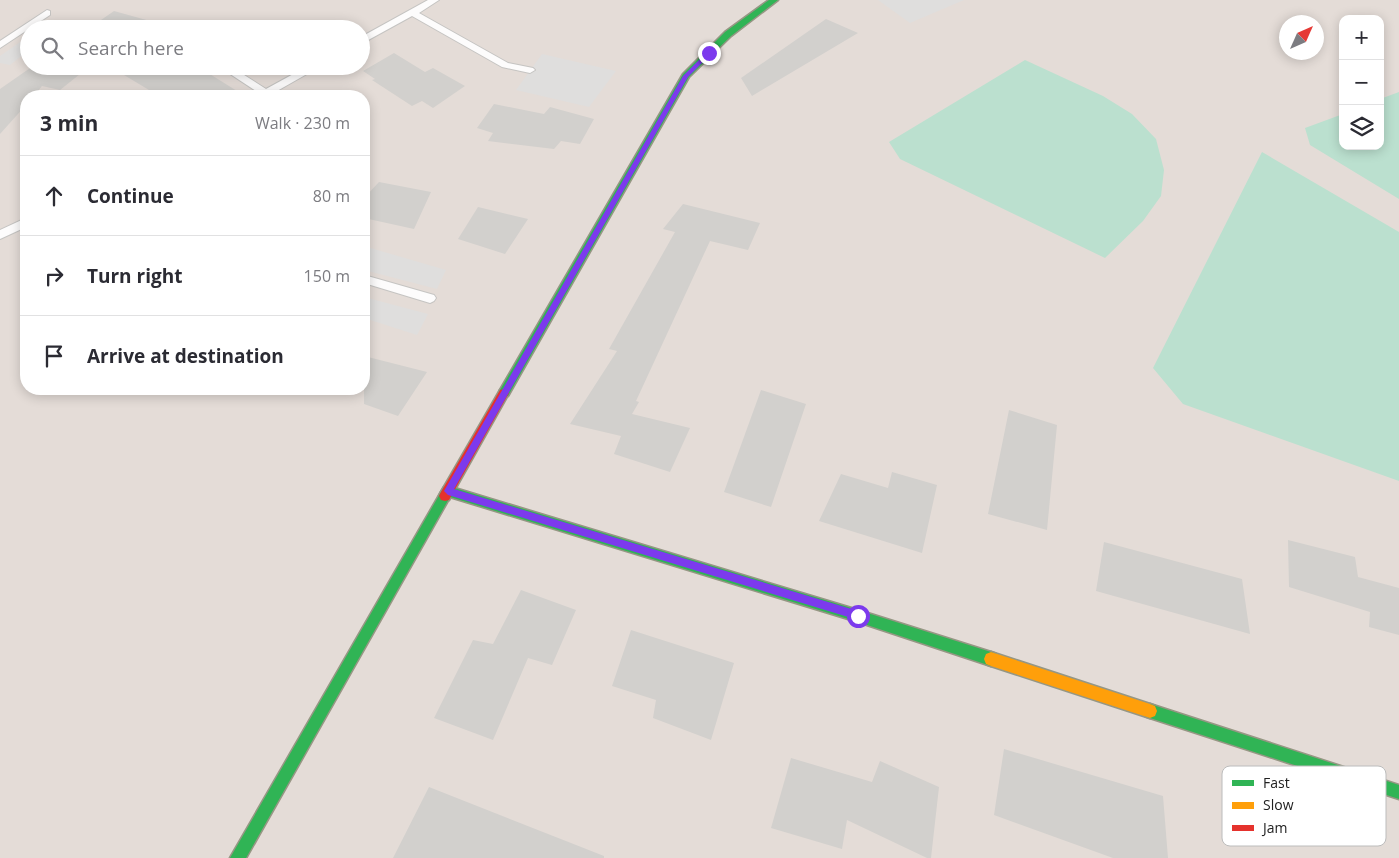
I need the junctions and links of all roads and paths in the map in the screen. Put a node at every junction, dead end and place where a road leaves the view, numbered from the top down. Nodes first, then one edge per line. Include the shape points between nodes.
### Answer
1 (435, 0) edge
2 (774, 0) edge
3 (47, 13) dead end
4 (413, 14) junction
5 (37, 20) edge
6 (20, 31) edge
7 (370, 36) edge
8 (0, 45) edge
9 (530, 70) dead end
10 (235, 75) edge
11 (300, 75) edge
12 (256, 90) edge
13 (272, 90) edge
14 (20, 225) edge
15 (0, 235) edge
16 (370, 281) edge
17 (430, 298) dead end
18 (448, 491) junction
19 (1319, 766) edge
20 (1386, 788) edge
21 (1399, 792) edge
22 (238, 858) edge

1 - 4 lane
2 - 18 street via 728,34 686,76
3 - 5 lane
4 - 7 lane
4 - 9 lane via 506,65
6 - 8 lane
10 - 12 lane
11 - 13 lane
14 - 15 lane
16 - 17 lane
18 - 19 street via 867,619
18 - 22 street
20 - 21 street

